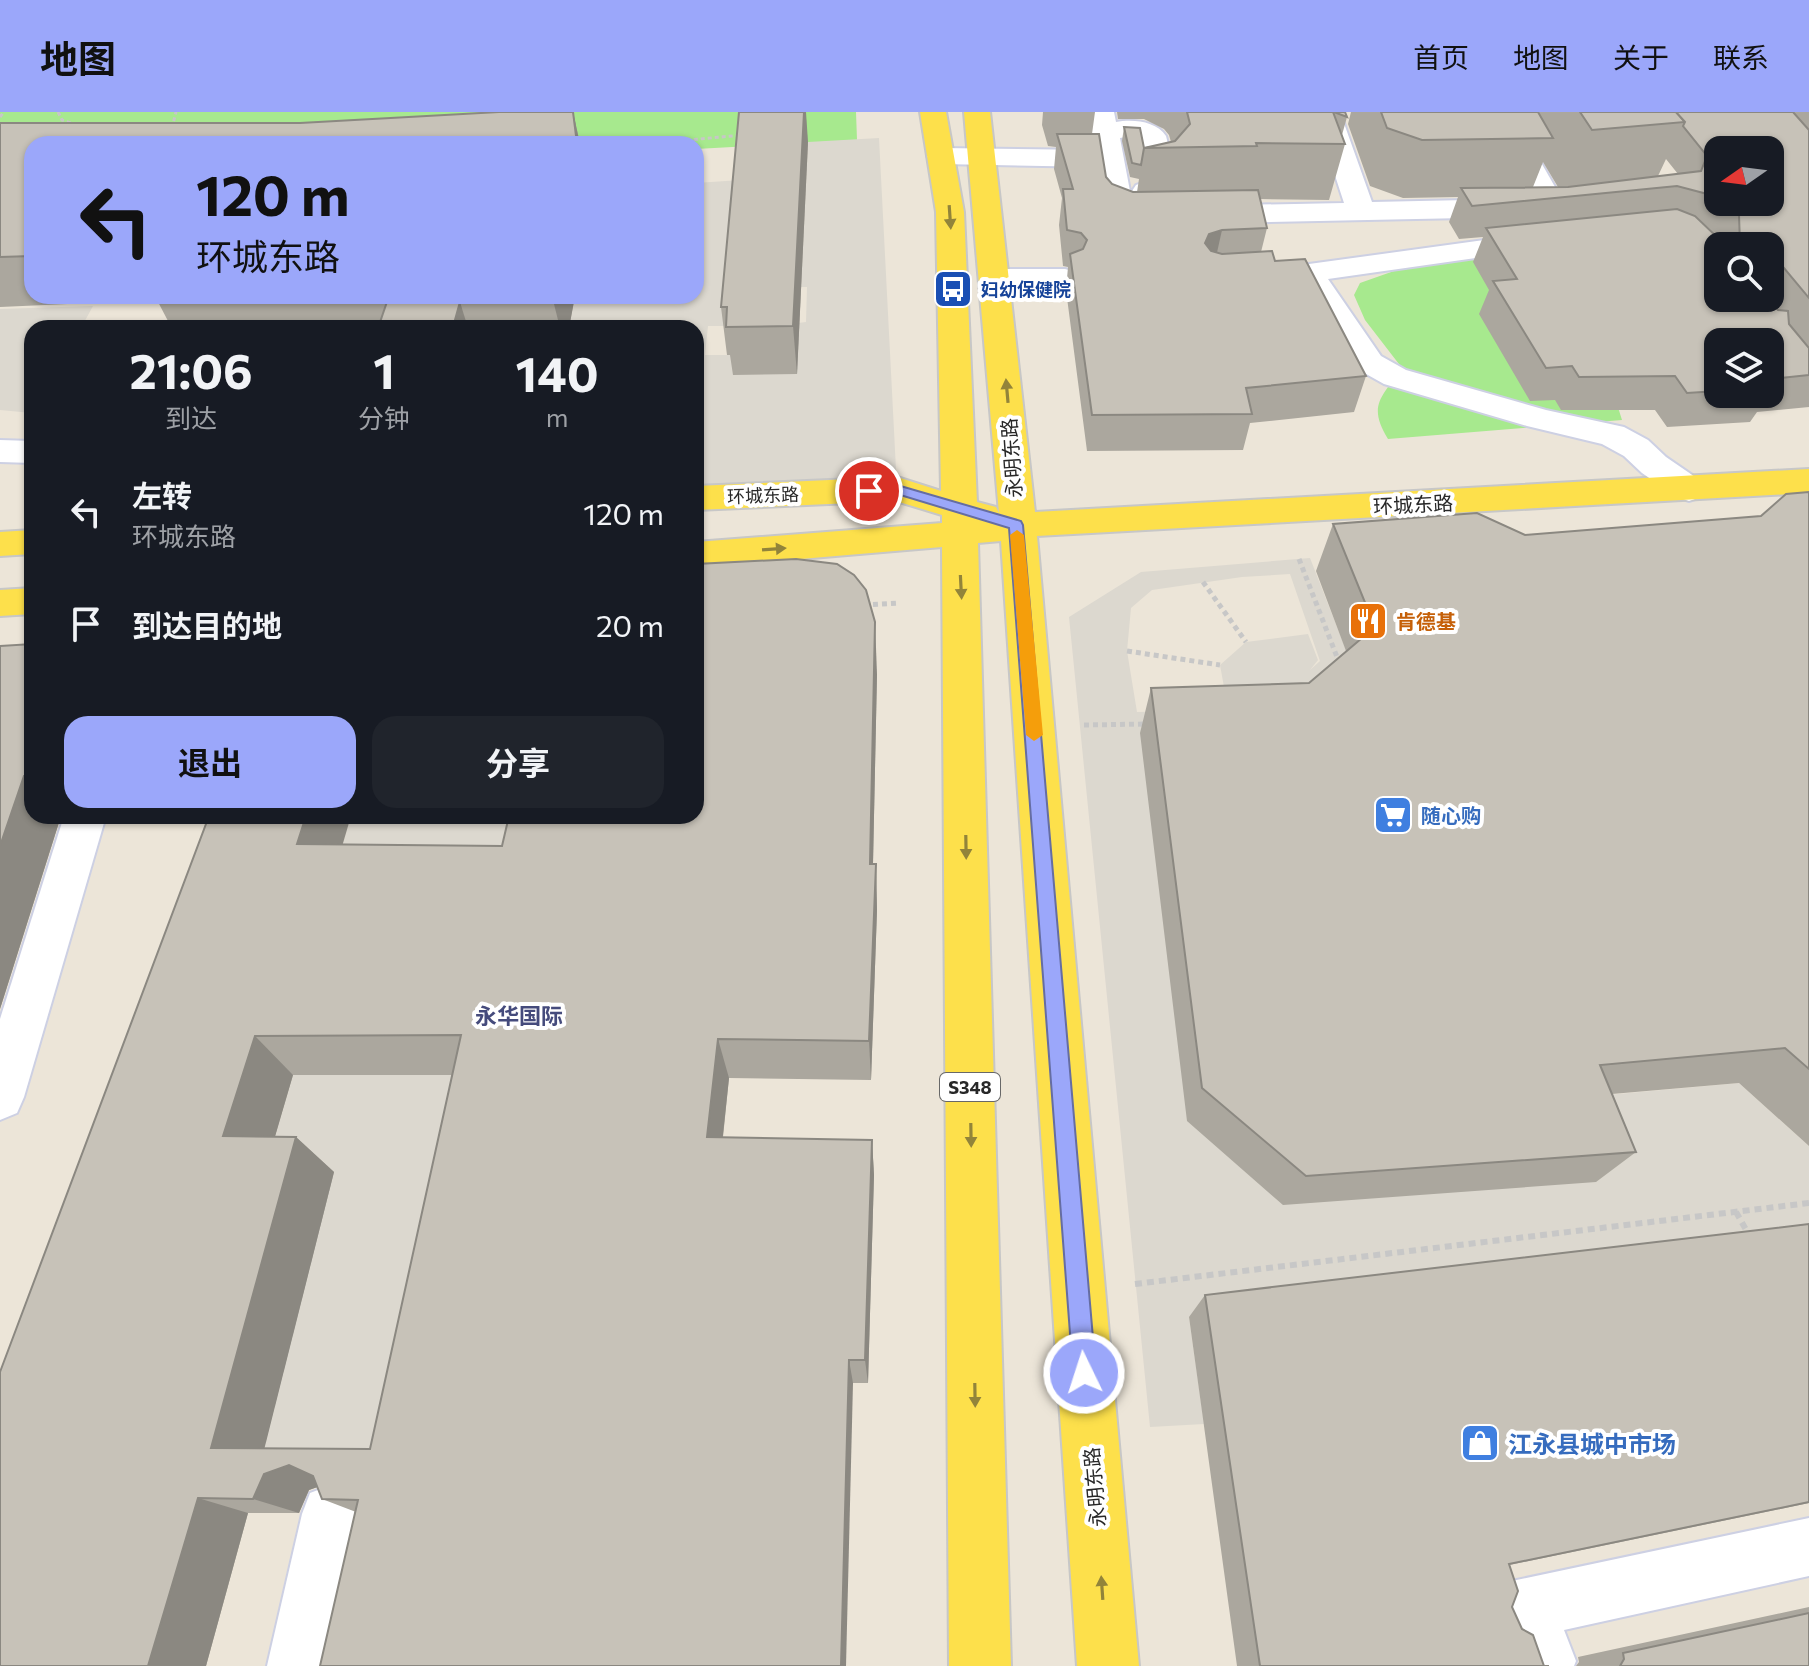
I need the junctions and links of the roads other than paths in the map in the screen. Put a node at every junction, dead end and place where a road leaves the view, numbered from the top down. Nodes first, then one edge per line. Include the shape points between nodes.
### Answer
1 (933, 112) edge
2 (977, 112) edge
3 (1328, 114) edge
4 (1509, 129) edge
5 (1108, 149) edge
6 (941, 156) junction
7 (981, 157) junction
8 (1585, 206) edge
9 (1553, 208) junction
10 (1361, 212) junction
11 (1565, 239) edge
12 (1309, 273) junction
13 (995, 278) junction
14 (1065, 278) dead end
15 (1215, 278) edge
16 (0, 451) edge
17 (24, 452) edge
18 (1809, 481) edge
19 (1689, 489) junction
20 (706, 496) edge
21 (958, 521) junction
22 (1016, 525) junction
23 (24, 542) edge
24 (0, 544) edge
25 (704, 554) edge
26 (24, 602) edge
27 (0, 603) edge
28 (83, 824) edge
29 (0, 1097) edge
30 (331, 1514) edge
31 (1809, 1547) edge
32 (1526, 1627) edge
33 (298, 1666) edge
34 (980, 1666) edge
35 (1108, 1666) edge

1 - 6 main road, S348
2 - 7 main road, 永明东路
3 - 10 lane
4 - 9 lane
5 - 7 lane
5 - 10 lane via 1118,211 1129,216
6 - 7 lane
6 -> 21 main road, S348 via 950,212
7 - 13 main road, 永明东路
8 - 9 lane
9 - 10 lane
11 - 12 lane
12 - 15 lane
12 - 19 lane via 1370,363 1395,377 1612,435
13 - 14 lane
22 -> 13 main road, 永明东路
16 - 17 lane
18 - 19 main road, 环城东路
19 - 22 main road, 环城东路
20 - 21 main road, 环城东路 via 897,489
21 - 22 main road, 环城东路
25 -> 21 main road, 环城东路
21 -> 34 main road, S348
35 -> 22 main road, 永明东路
23 - 24 main road
26 - 27 main road
28 - 29 lane
30 - 33 lane
31 - 32 lane

